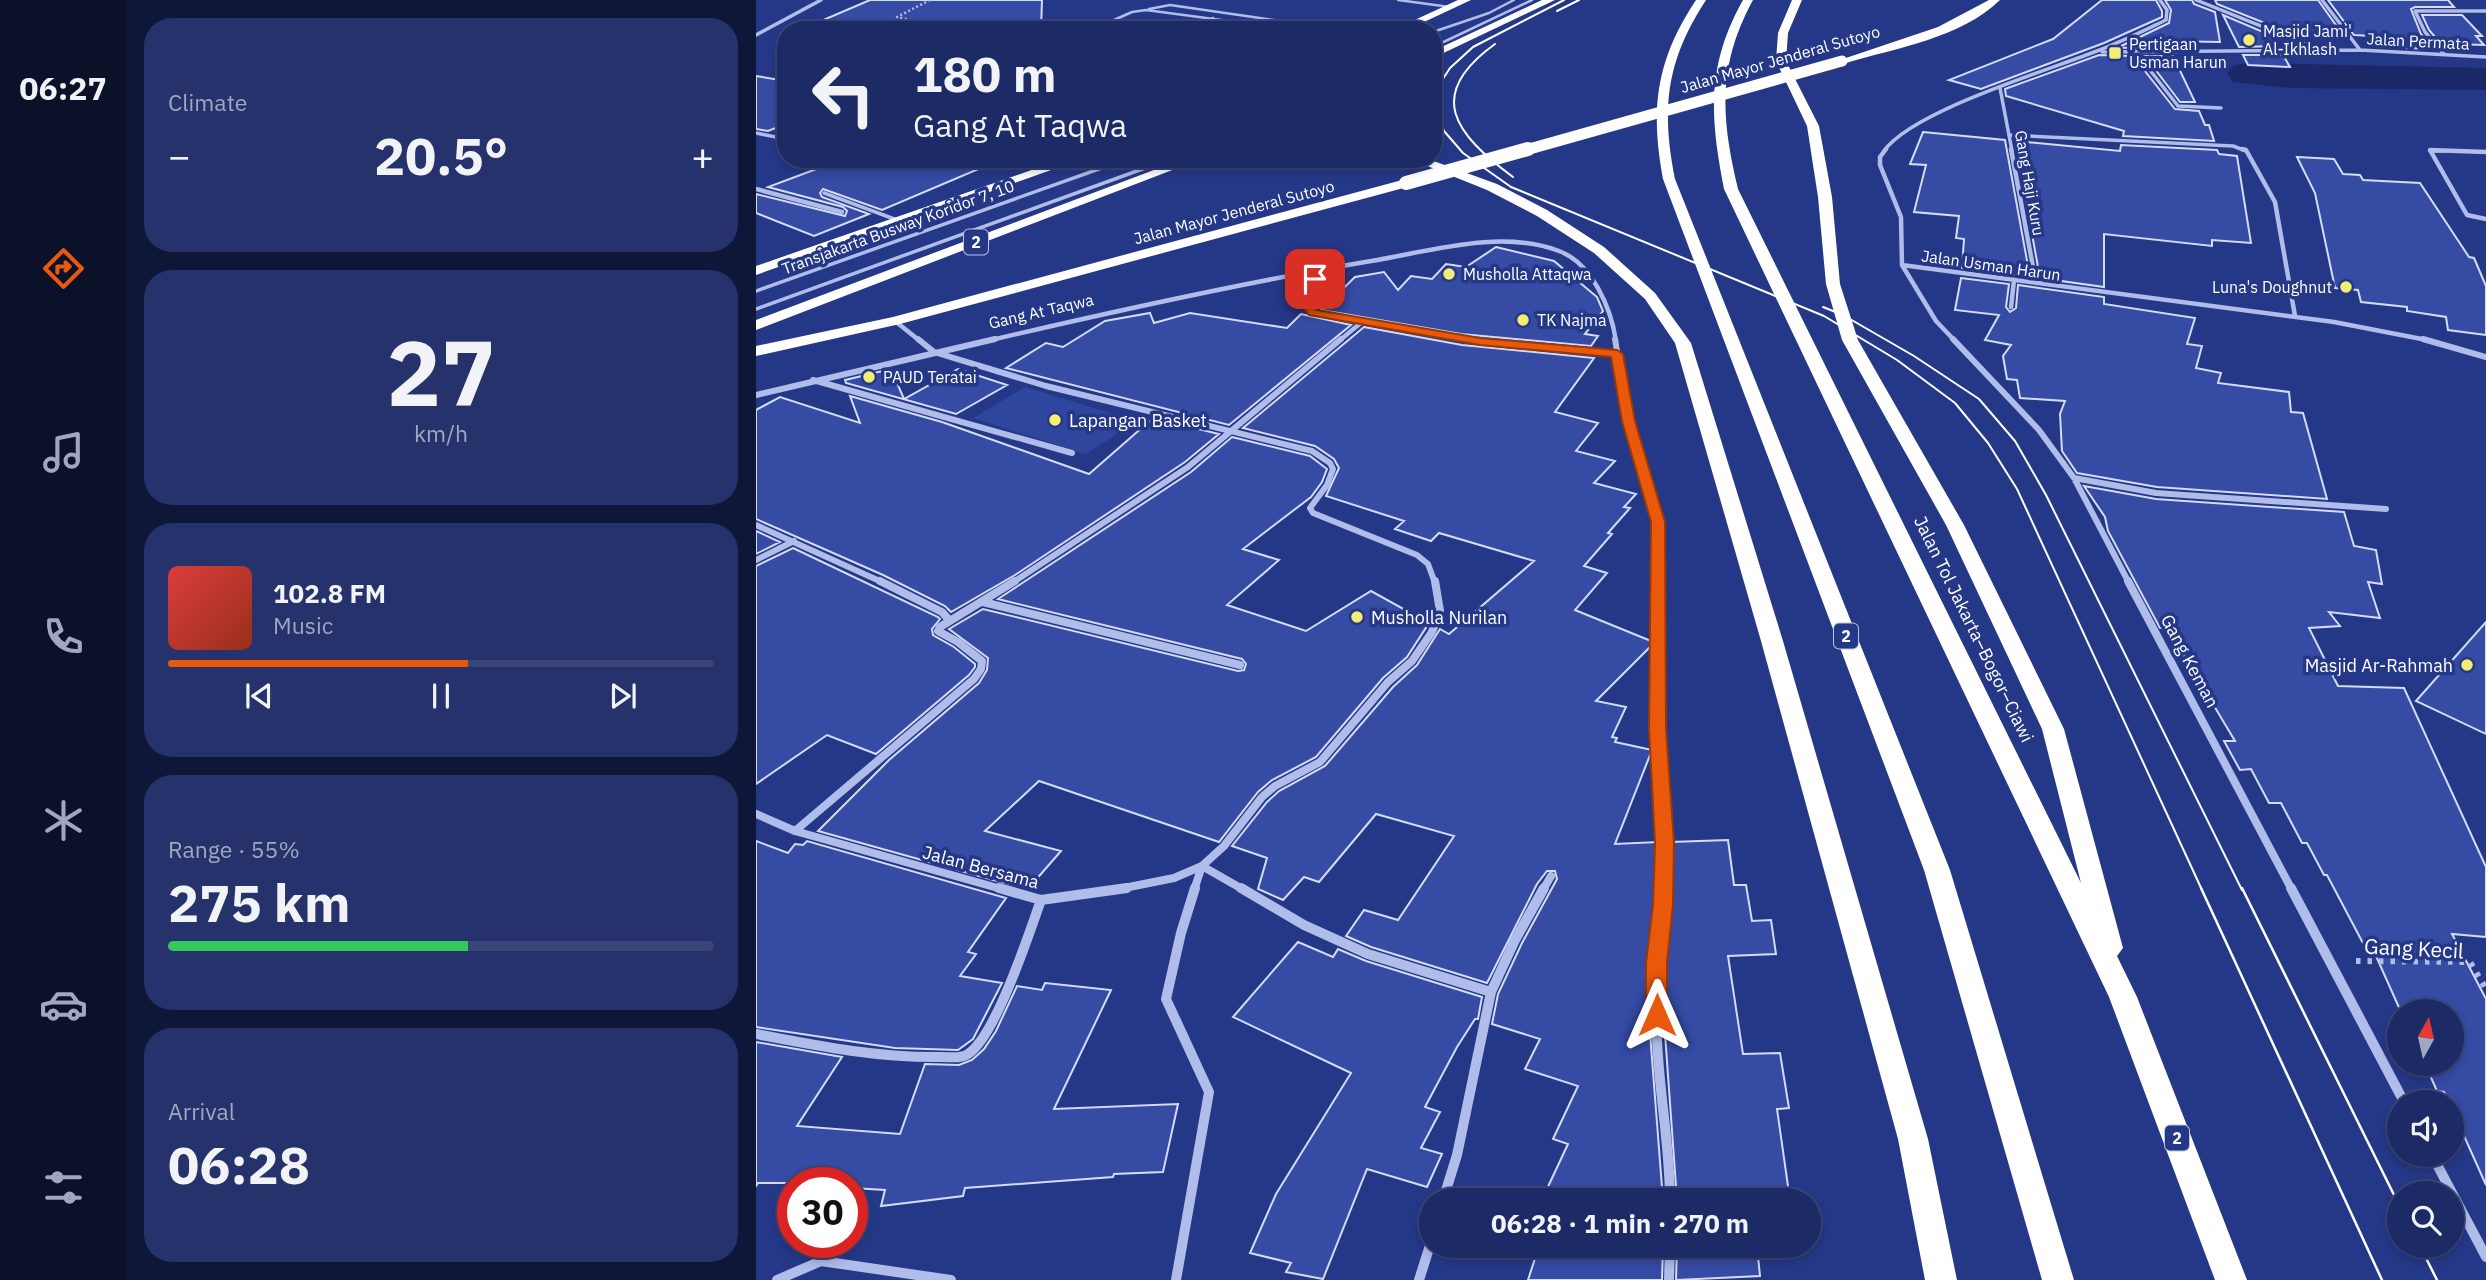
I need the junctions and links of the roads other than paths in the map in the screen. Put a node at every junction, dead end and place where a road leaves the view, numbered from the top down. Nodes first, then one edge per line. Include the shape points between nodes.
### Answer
1 (821, 0) edge
2 (1398, 0) edge
3 (1466, 0) edge
4 (1514, 0) edge
5 (1532, 0) edge
6 (1550, 0) edge
7 (1701, 0) edge
8 (1748, 0) edge
9 (1797, 0) edge
10 (1995, 0) edge
11 (2160, 0) edge
12 (2196, 0) edge
13 (2211, 0) edge
14 (2322, 0) edge
15 (2201, 3) junction
16 (1451, 7) junction
17 (1146, 10) junction
18 (2486, 11) edge
19 (1213, 18) junction
20 (782, 21) edge
21 (1110, 21) edge
22 (1206, 21) edge
23 (1234, 21) edge
24 (1280, 21) edge
25 (1419, 21) edge
26 (1435, 21) edge
27 (777, 24) edge
28 (1442, 29) edge
29 (756, 35) edge
30 (1442, 43) edge
31 (2322, 50) junction
32 (2360, 50) junction
33 (1442, 51) edge
34 (2135, 51) junction
35 (2097, 52) junction
36 (2444, 54) junction
37 (2486, 57) edge
38 (2000, 88) junction
39 (2221, 108) dead end
40 (756, 133) edge
41 (2009, 135) junction
42 (777, 137) edge
43 (2486, 152) edge
44 (1050, 168) edge
45 (1102, 168) edge
46 (1146, 168) edge
47 (1171, 168) edge
48 (1440, 168) edge
49 (756, 188) edge
50 (824, 193) dead end
51 (842, 212) dead end
52 (2486, 219) edge
53 (900, 221) junction
54 (1902, 265) junction
55 (1334, 268) junction
56 (756, 271) edge
57 (2014, 280) junction
58 (2036, 283) junction
59 (756, 291) edge
60 (2011, 307) dead end
61 (756, 309) edge
62 (2295, 316) junction
63 (895, 321) junction
64 (1363, 321) junction
65 (756, 325) edge
66 (756, 351) edge
67 (934, 352) junction
68 (1617, 354) junction
69 (2486, 357) edge
70 (812, 380) junction
71 (756, 395) edge
72 (1234, 430) junction
73 (1072, 453) dead end
74 (2074, 478) junction
75 (2386, 509) dead end
76 (756, 525) edge
77 (794, 541) junction
78 (756, 560) edge
79 (983, 602) junction
80 (950, 621) junction
81 (1240, 665) dead end
82 (756, 814) edge
83 (795, 831) junction
84 (1202, 866) junction
85 (1551, 876) dead end
86 (1041, 900) junction
87 (1491, 992) junction
88 (2123, 997) junction
89 (756, 1034) edge
90 (2398, 1090) edge
91 (2438, 1167) edge
92 (1447, 1188) edge
93 (1670, 1188) edge
94 (2486, 1257) edge
95 (1426, 1258) edge
96 (1670, 1258) edge
97 (777, 1280) edge
98 (951, 1280) edge
99 (1176, 1280) edge
100 (1419, 1280) edge
101 (1670, 1280) edge
102 (1941, 1280) edge
103 (2058, 1280) edge
104 (2231, 1280) edge

1 - 20 street
2 - 16 lane
3 - 16 highway
4 - 28 lane
5 - 30 lane
6 - 33 highway
7 - 103 highway, 2 via 1674,51 1664,82 1660,129 1669,179 1937,870
8 - 88 highway, Jalan Tol Jakarta–Bogor–Ciawi / 2 via 1725,47 1716,94 1720,142 1731,189
9 - 88 highway via 1783,33 1781,61 1813,125 1833,284 1850,340 1955,525 2053,729
10 - 63 highway, Jalan Mayor Jenderal Sutoyo, bridge via 1939,30 1842,61
11 - 35 street, Jalan Usman Harun via 2167,10 2166,20
12 - 15 street
13 - 15 street
14 - 32 street
15 - 31 street
16 - 25 highway
16 - 26 highway
17 - 19 lane
17 - 21 lane
17 - 24 lane via 1170,5
18 - 36 street via 2415,11
19 - 22 lane
19 - 23 lane
27 - 29 street
31 - 32 street, Jalan Permata
31 - 34 street, Jalan Permata
32 - 36 street, Jalan Permata
34 - 35 street, Jalan Permata
34 - 39 street via 2178,106
35 - 38 street, Jalan Usman Harun
36 - 37 street, Jalan Permata
38 - 41 street, Gang Haji Kuru
38 - 54 street, Jalan Usman Harun via 1913,125 1884,146 1881,172 1901,216
40 - 42 street
41 - 58 street, Gang Haji Kuru
41 - 62 street via 2246,150 2275,202
43 - 52 street via 2430,150 2467,215
44 - 53 highway
45 - 59 lane, Transjakarta Busway Koridor 7, 10
46 - 61 lane, Transjakarta Busway Koridor 7, 10
47 - 65 highway, 2
48 - 102 highway via 1492,187 1599,250 1650,296 1683,343 1913,1139
49 - 51 street
50 - 53 lane
53 - 56 highway
54 - 57 street, Jalan Usman Harun
54 - 74 street, Gang Keman via 1936,321 2039,430
55 - 64 street, Gang At Taqwa via 1304,289 1305,306 1313,313
55 - 67 street, Gang At Taqwa
55 - 68 street, Gang At Taqwa via 1485,242 1534,243 1562,252 1590,277 1612,317
57 - 58 street, Jalan Usman Harun
57 - 60 street
58 - 62 street, Jalan Usman Harun
62 - 69 street, Jalan Usman Harun via 2387,331
63 - 66 highway, Jalan Mayor Jenderal Sutoyo
63 - 67 street
64 - 68 street, Gang At Taqwa via 1500,344
64 - 72 street
67 - 70 street, Gang At Taqwa
67 - 72 street via 1046,386
68 - 93 street, Gang At Taqwa via 1628,421 1658,522 1657,729 1665,843 1657,1041
70 - 71 street, Gang At Taqwa
70 - 73 street
72 - 79 street via 1139,501
72 - 84 street via 1322,454 1332,468 1332,480 1310,508 1312,513 1417,555 1428,564 1440,611 1412,661 1388,682 1320,762 1262,797
74 - 75 street via 2156,493
74 - 90 street, Gang Keman
76 - 77 street
77 - 78 street
77 - 80 street via 914,596
79 - 80 street
79 - 81 street
80 - 83 street via 938,631 982,661 981,669
82 - 83 street, Jalan Bersama
83 - 86 street, Jalan Bersama
84 - 86 street, Jalan Bersama via 1129,888
84 - 87 street via 1304,925 1368,954
84 - 99 street via 1166,999 1209,1092
85 - 87 street
86 - 89 street via 1009,985 967,1054 922,1059 866,1055
87 - 92 street
88 - 104 highway, Jalan Tol Jakarta–Bogor–Ciawi / 2
91 - 94 street
95 - 100 street
96 - 101 street
97 - 98 street via 821,1261

